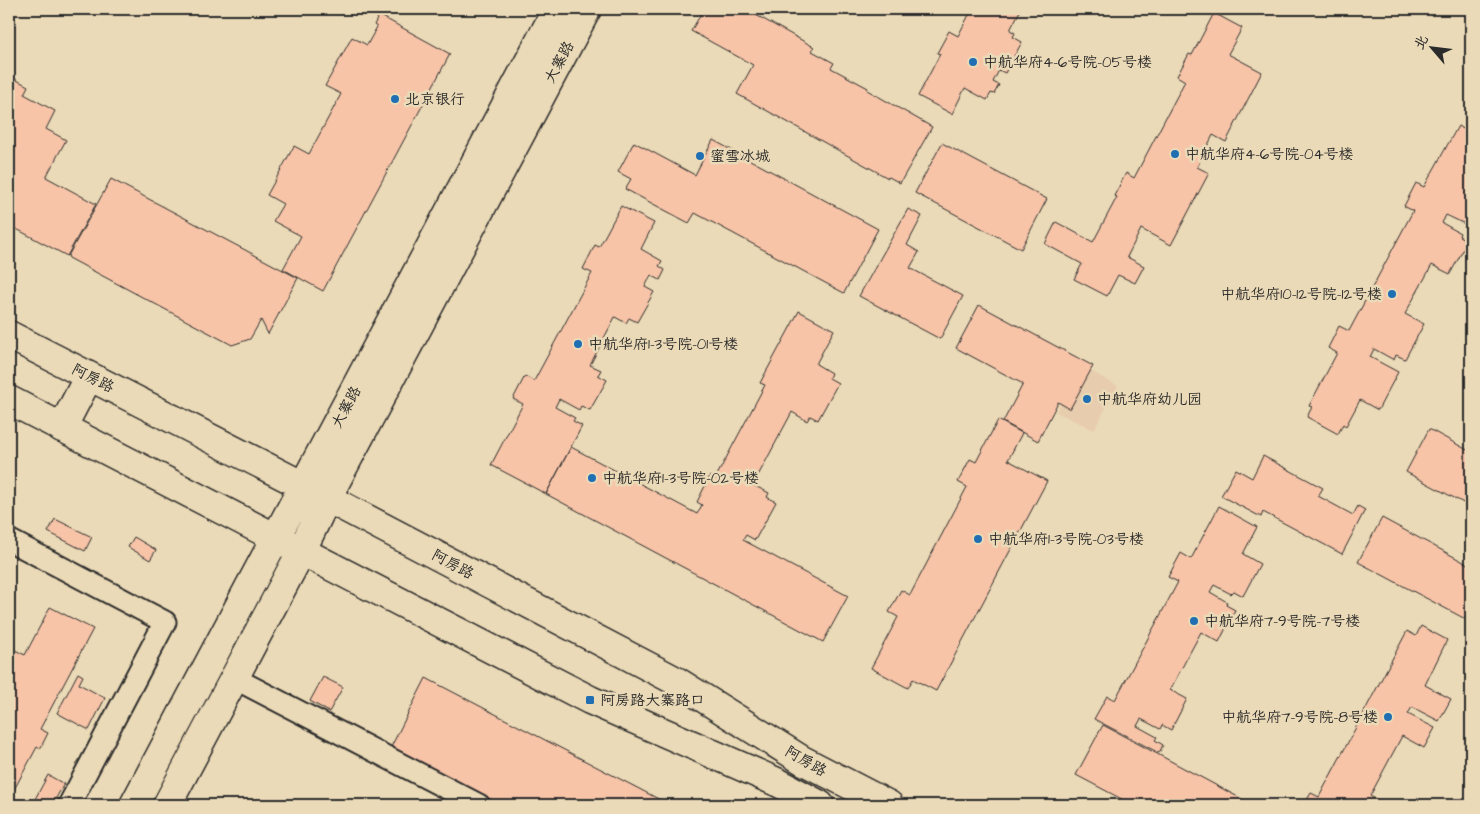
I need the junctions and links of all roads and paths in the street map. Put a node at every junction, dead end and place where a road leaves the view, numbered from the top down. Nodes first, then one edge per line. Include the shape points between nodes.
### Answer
1 (557, 9) edge
2 (587, 9) edge
3 (9, 335) edge
4 (89, 376) junction
5 (9, 400) edge
6 (62, 428) junction
7 (315, 492) junction
8 (274, 538) junction
9 (9, 540) edge
10 (301, 552) junction
11 (234, 678) junction
12 (812, 803) edge
13 (69, 805) edge
14 (134, 805) edge
15 (168, 805) edge
16 (479, 805) edge
17 (889, 805) edge

1 - 7 main road, 大寨路
2 - 7 main road, 大寨路
3 - 4 main road, 阿房路
4 - 6 main road
4 - 7 main road, 阿房路
5 - 6 main road
6 - 8 main road
7 - 8 main road, 大寨路
7 - 10 main road, 大寨路
7 - 17 main road, 阿房路 via 678,682 802,760
8 - 10 main road
8 - 14 main road, 大寨路
9 - 13 street via 165,622
10 - 11 main road, 大寨路
10 - 12 main road via 590,700 779,783
11 - 15 main road, 大寨路
11 - 16 street

